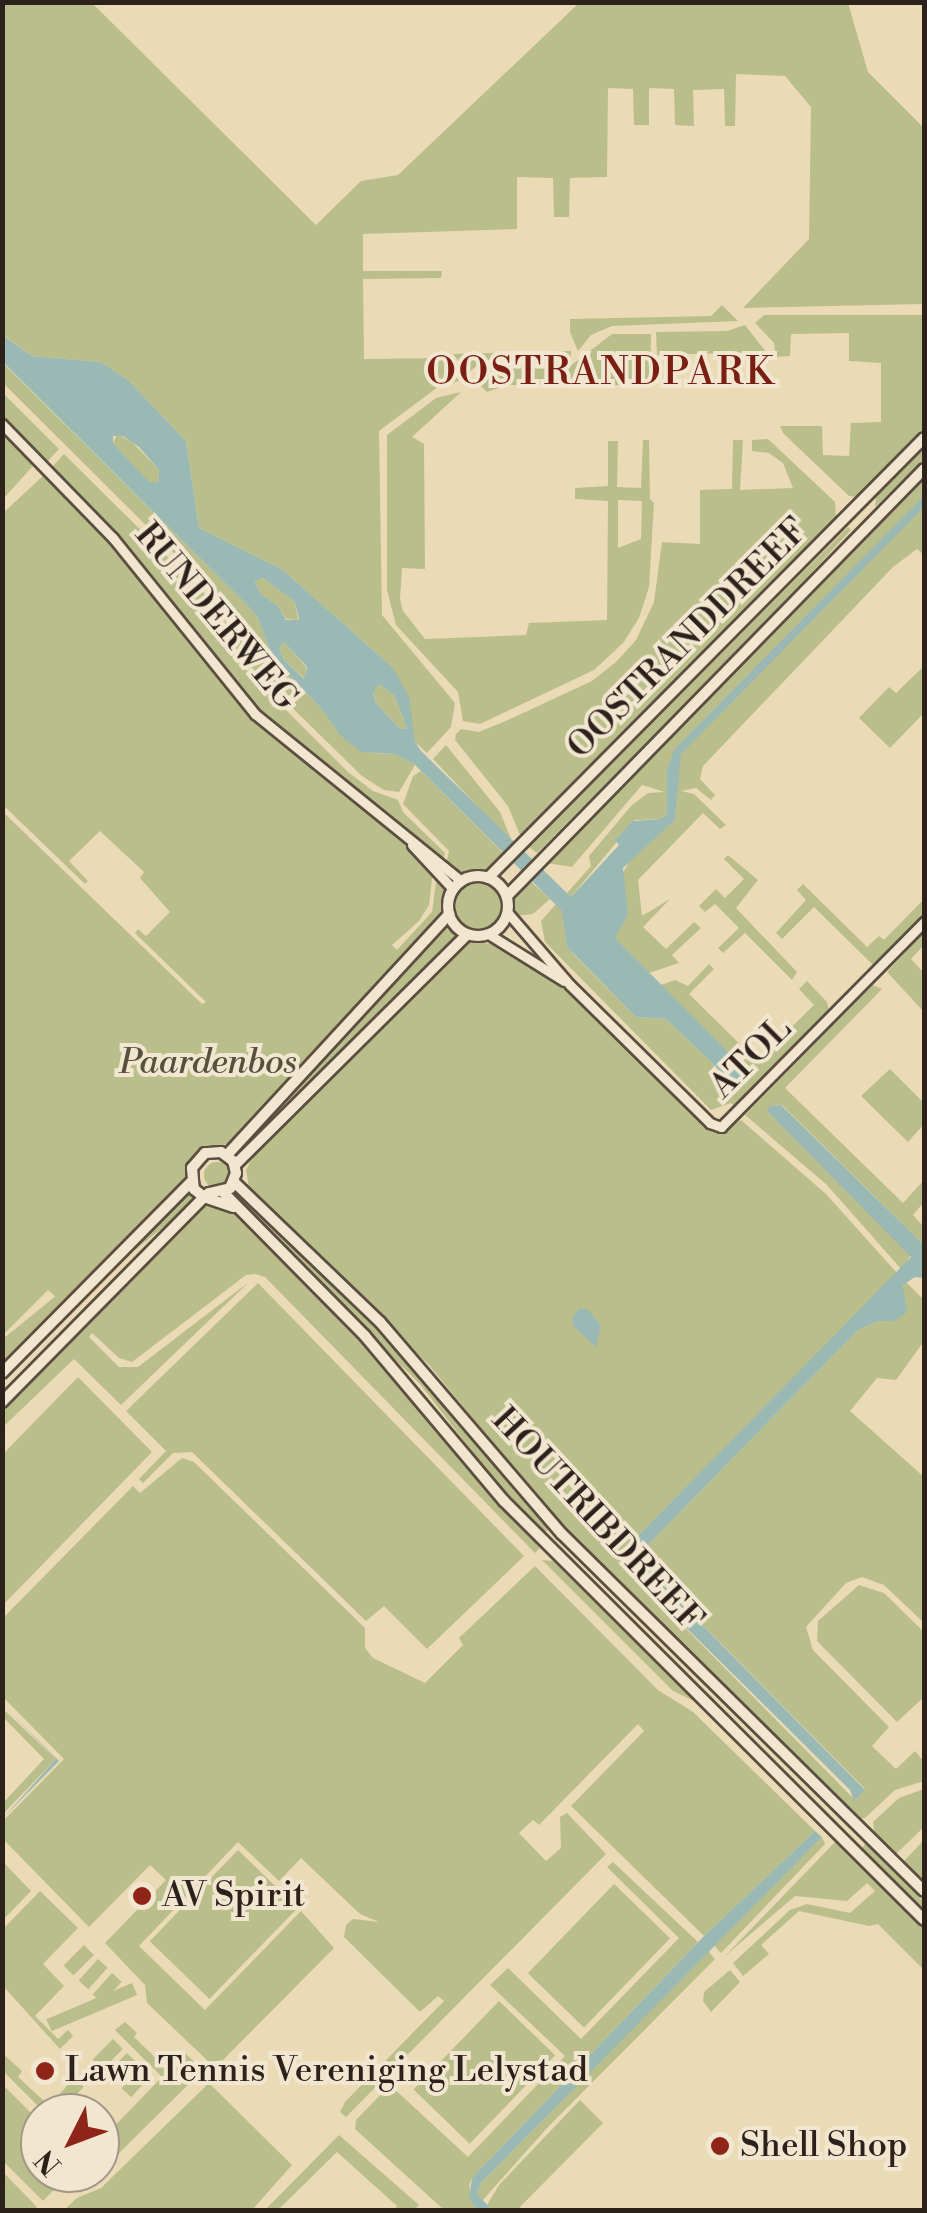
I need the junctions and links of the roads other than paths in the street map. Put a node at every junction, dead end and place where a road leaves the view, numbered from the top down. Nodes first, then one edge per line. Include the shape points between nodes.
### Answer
1 (2, 424) edge
2 (924, 438) edge
3 (924, 469) edge
4 (488, 878) junction
5 (457, 885) junction
6 (507, 896) junction
7 (508, 913) junction
8 (449, 914) junction
9 (924, 922) edge
10 (490, 934) junction
11 (468, 935) junction
12 (570, 985) junction
13 (264, 1139) junction
14 (224, 1153) junction
15 (235, 1164) junction
16 (190, 1182) junction
17 (234, 1182) junction
18 (214, 1196) junction
19 (261, 1209) junction
20 (2, 1373) edge
21 (2, 1402) edge
22 (924, 1891) edge
23 (924, 1920) edge

1 - 5 street, RUNDERWEG via 113,538 255,714 402,830
2 - 4 main road, OOSTRANDDREEF
3 - 6 main road, OOSTRANDDREEF
4 - 5 main road
4 - 6 main road
5 - 8 main road
6 - 7 main road
7 - 10 main road
7 - 12 street, ATOL
8 - 11 main road
8 - 14 main road
9 - 12 street, ATOL via 721,1127
10 - 11 main road
10 - 12 street, ATOL
11 - 13 main road
13 - 15 main road
13 - 19 main road via 245,1161 242,1182
14 - 15 main road
14 - 16 main road via 197,1159
14 - 18 main road via 198,1168 198,1183
15 - 17 main road
16 - 18 main road, HOUTRIBDREEF
16 - 20 main road
17 - 18 main road
17 - 19 main road, HOUTRIBDREEF
18 - 21 main road
18 - 23 main road, HOUTRIBDREEF via 250,1220 365,1336 516,1513
19 - 22 main road, HOUTRIBDREEF via 380,1322 562,1534

